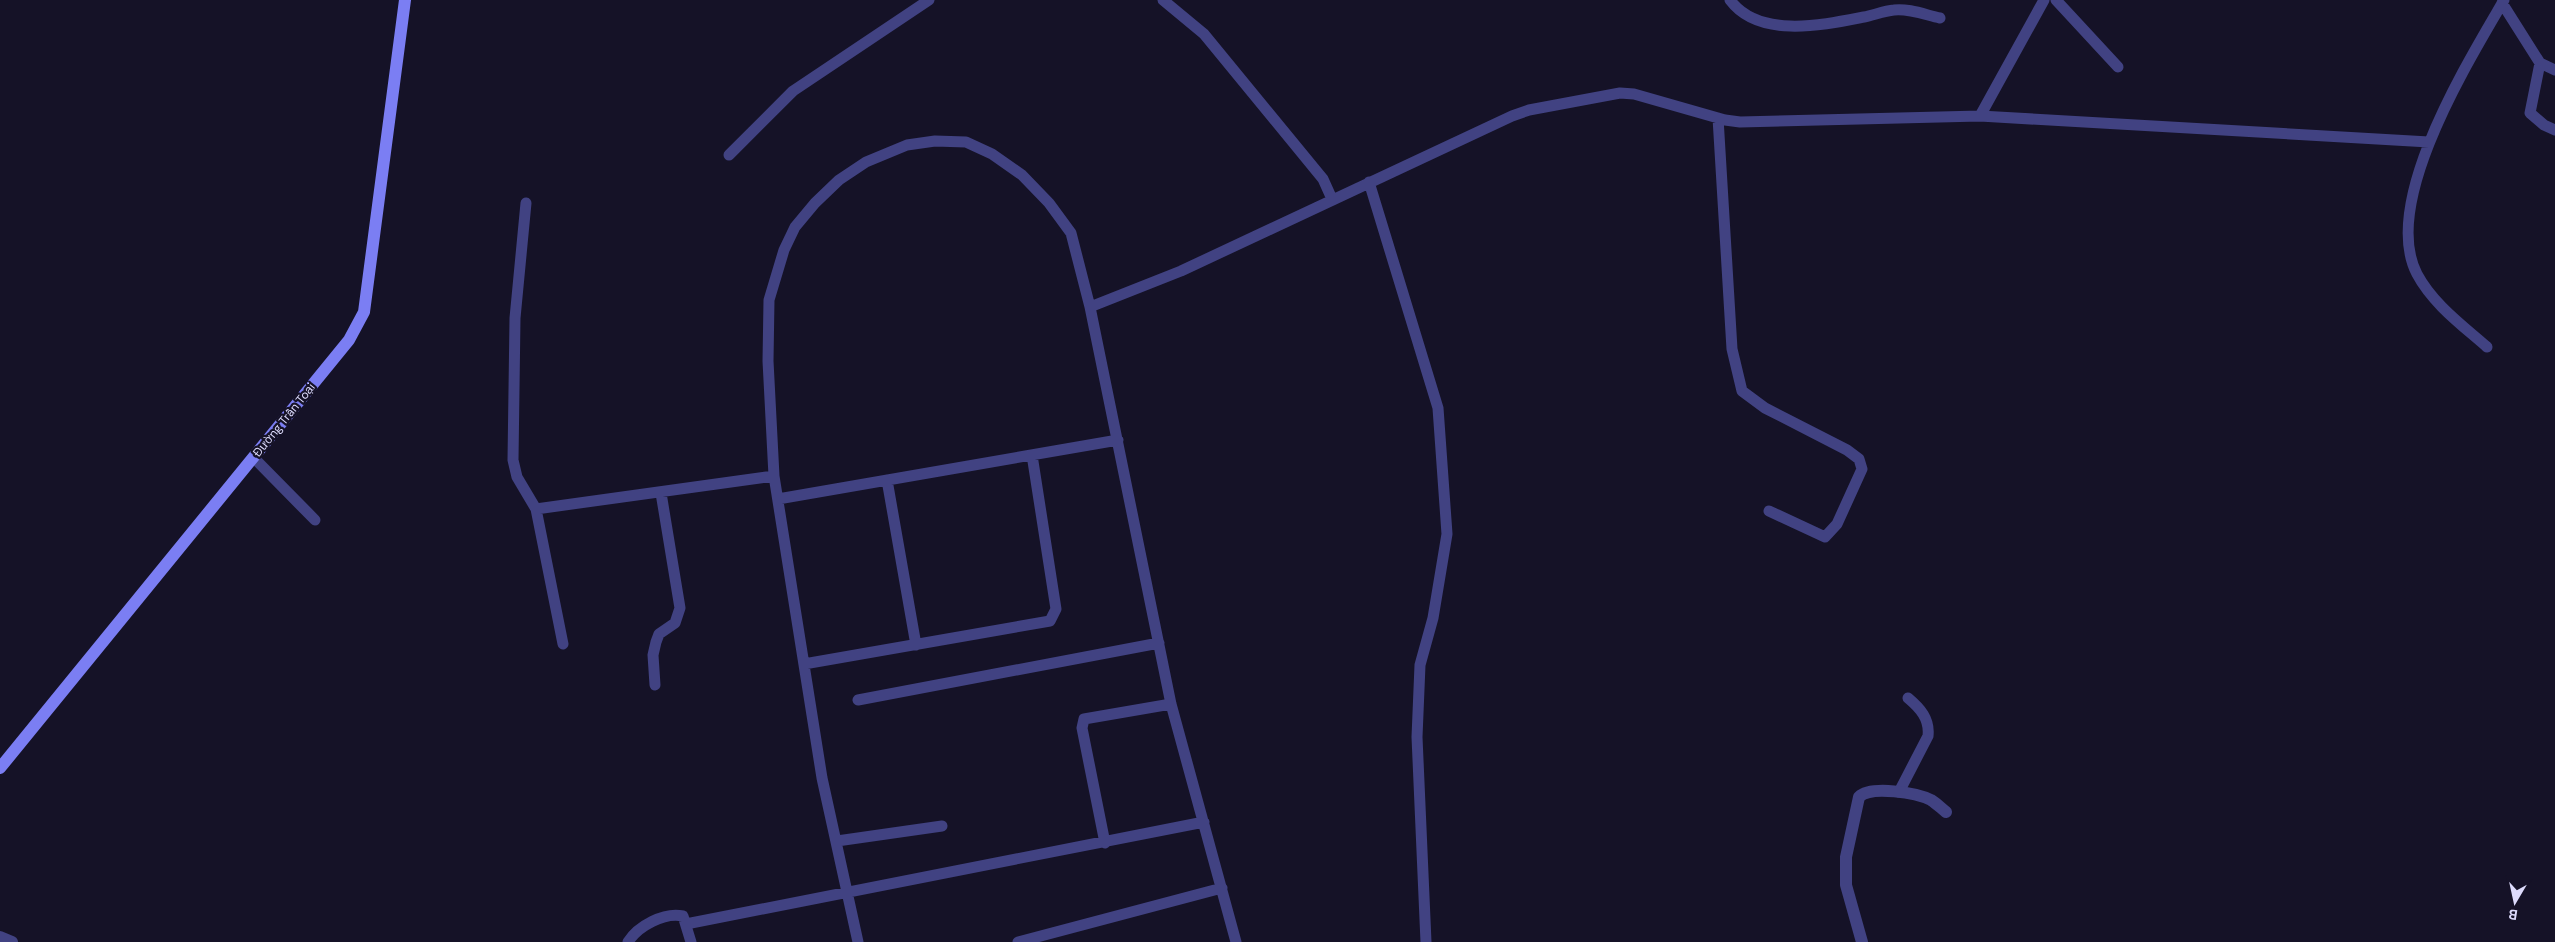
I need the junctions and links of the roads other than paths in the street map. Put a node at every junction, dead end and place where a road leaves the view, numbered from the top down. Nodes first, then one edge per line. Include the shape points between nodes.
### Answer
1 (405, 0) edge
2 (929, 0) edge
3 (1163, 0) edge
4 (1730, 0) edge
5 (2044, 0) edge
6 (2056, 0) edge
7 (2503, 2) edge
8 (1940, 18) dead end
9 (2540, 63) junction
10 (2118, 67) dead end
11 (2555, 70) edge
12 (1980, 116) junction
13 (1718, 118) junction
14 (2555, 130) edge
15 (2429, 142) junction
16 (729, 156) dead end
17 (1369, 182) junction
18 (1332, 199) junction
19 (526, 203) dead end
20 (1090, 307) junction
21 (2487, 347) dead end
22 (1118, 440) junction
23 (1032, 455) junction
24 (254, 458) junction
25 (774, 476) junction
26 (886, 480) junction
27 (661, 493) junction
28 (778, 499) junction
29 (536, 509) junction
30 (1769, 511) dead end
31 (315, 520) dead end
32 (1159, 642) junction
33 (563, 644) dead end
34 (916, 645) junction
35 (804, 664) junction
36 (655, 685) dead end
37 (1908, 698) dead end
38 (858, 700) dead end
39 (1171, 704) junction
40 (0, 768) edge
41 (1899, 792) junction
42 (1946, 812) dead end
43 (1204, 822) junction
44 (942, 826) dead end
45 (837, 841) junction
46 (1105, 843) junction
47 (1222, 888) junction
48 (846, 894) junction
49 (686, 924) junction
50 (0, 937) edge
51 (12, 942) edge
52 (628, 942) edge
53 (691, 942) edge
54 (858, 942) edge
55 (1018, 942) edge
56 (1236, 942) edge
57 (1426, 942) edge
58 (1862, 942) edge

1 - 24 street, Đường Trần Toại via 364,312 349,340
2 - 16 lane via 793,91
3 - 18 lane via 1204,34 1323,179
4 - 8 lane via 1736,9 1755,20 1789,27 1896,10
5 - 12 lane
6 - 10 lane
7 - 9 lane
7 - 15 lane
9 - 11 lane
9 - 14 lane via 2530,113
12 - 13 lane via 1740,122
12 - 15 lane
13 - 17 lane via 1620,93 1512,116
13 - 30 lane via 1732,348 1742,391 1764,408 1847,450 1859,459 1862,469 1837,524 1825,537
15 - 21 lane via 2415,180 2410,213 2409,244 2416,273 2441,308
17 - 18 lane
17 - 57 lane via 1438,408 1447,534 1434,618 1420,665 1417,737
18 - 20 lane via 1181,271
19 - 29 lane via 515,318 513,460 517,477
20 - 22 lane
20 - 25 lane via 1071,233 1049,203 1022,175 992,154 966,142 936,141 907,145 866,162 839,180 795,227 784,250 769,300 768,361
22 - 23 lane
22 - 32 lane
23 - 26 lane
23 - 34 lane via 1055,614 1050,621
24 - 31 lane
24 - 40 street, Đường Trần Toại
25 - 27 lane
25 - 28 lane
26 - 28 lane
26 - 34 lane
27 - 29 lane
27 - 36 lane via 680,608 675,622 659,634 656,642 653,655
28 - 35 lane
29 - 33 lane
32 - 38 lane
32 - 39 lane
34 - 35 lane
35 - 45 lane via 822,778
37 - 41 lane via 1919,707 1929,727 1928,736
39 - 43 lane
39 - 46 lane via 1084,719 1082,728
41 - 42 street via 1931,800
41 - 58 street via 1866,793 1859,798 1846,858 1846,885
43 - 46 lane
43 - 47 lane
44 - 45 lane
45 - 48 lane
46 - 48 lane
47 - 55 lane
47 - 56 lane
48 - 49 lane
48 - 54 lane
49 - 52 lane via 683,916 673,914 649,923 632,935
49 - 53 lane
50 - 51 street

